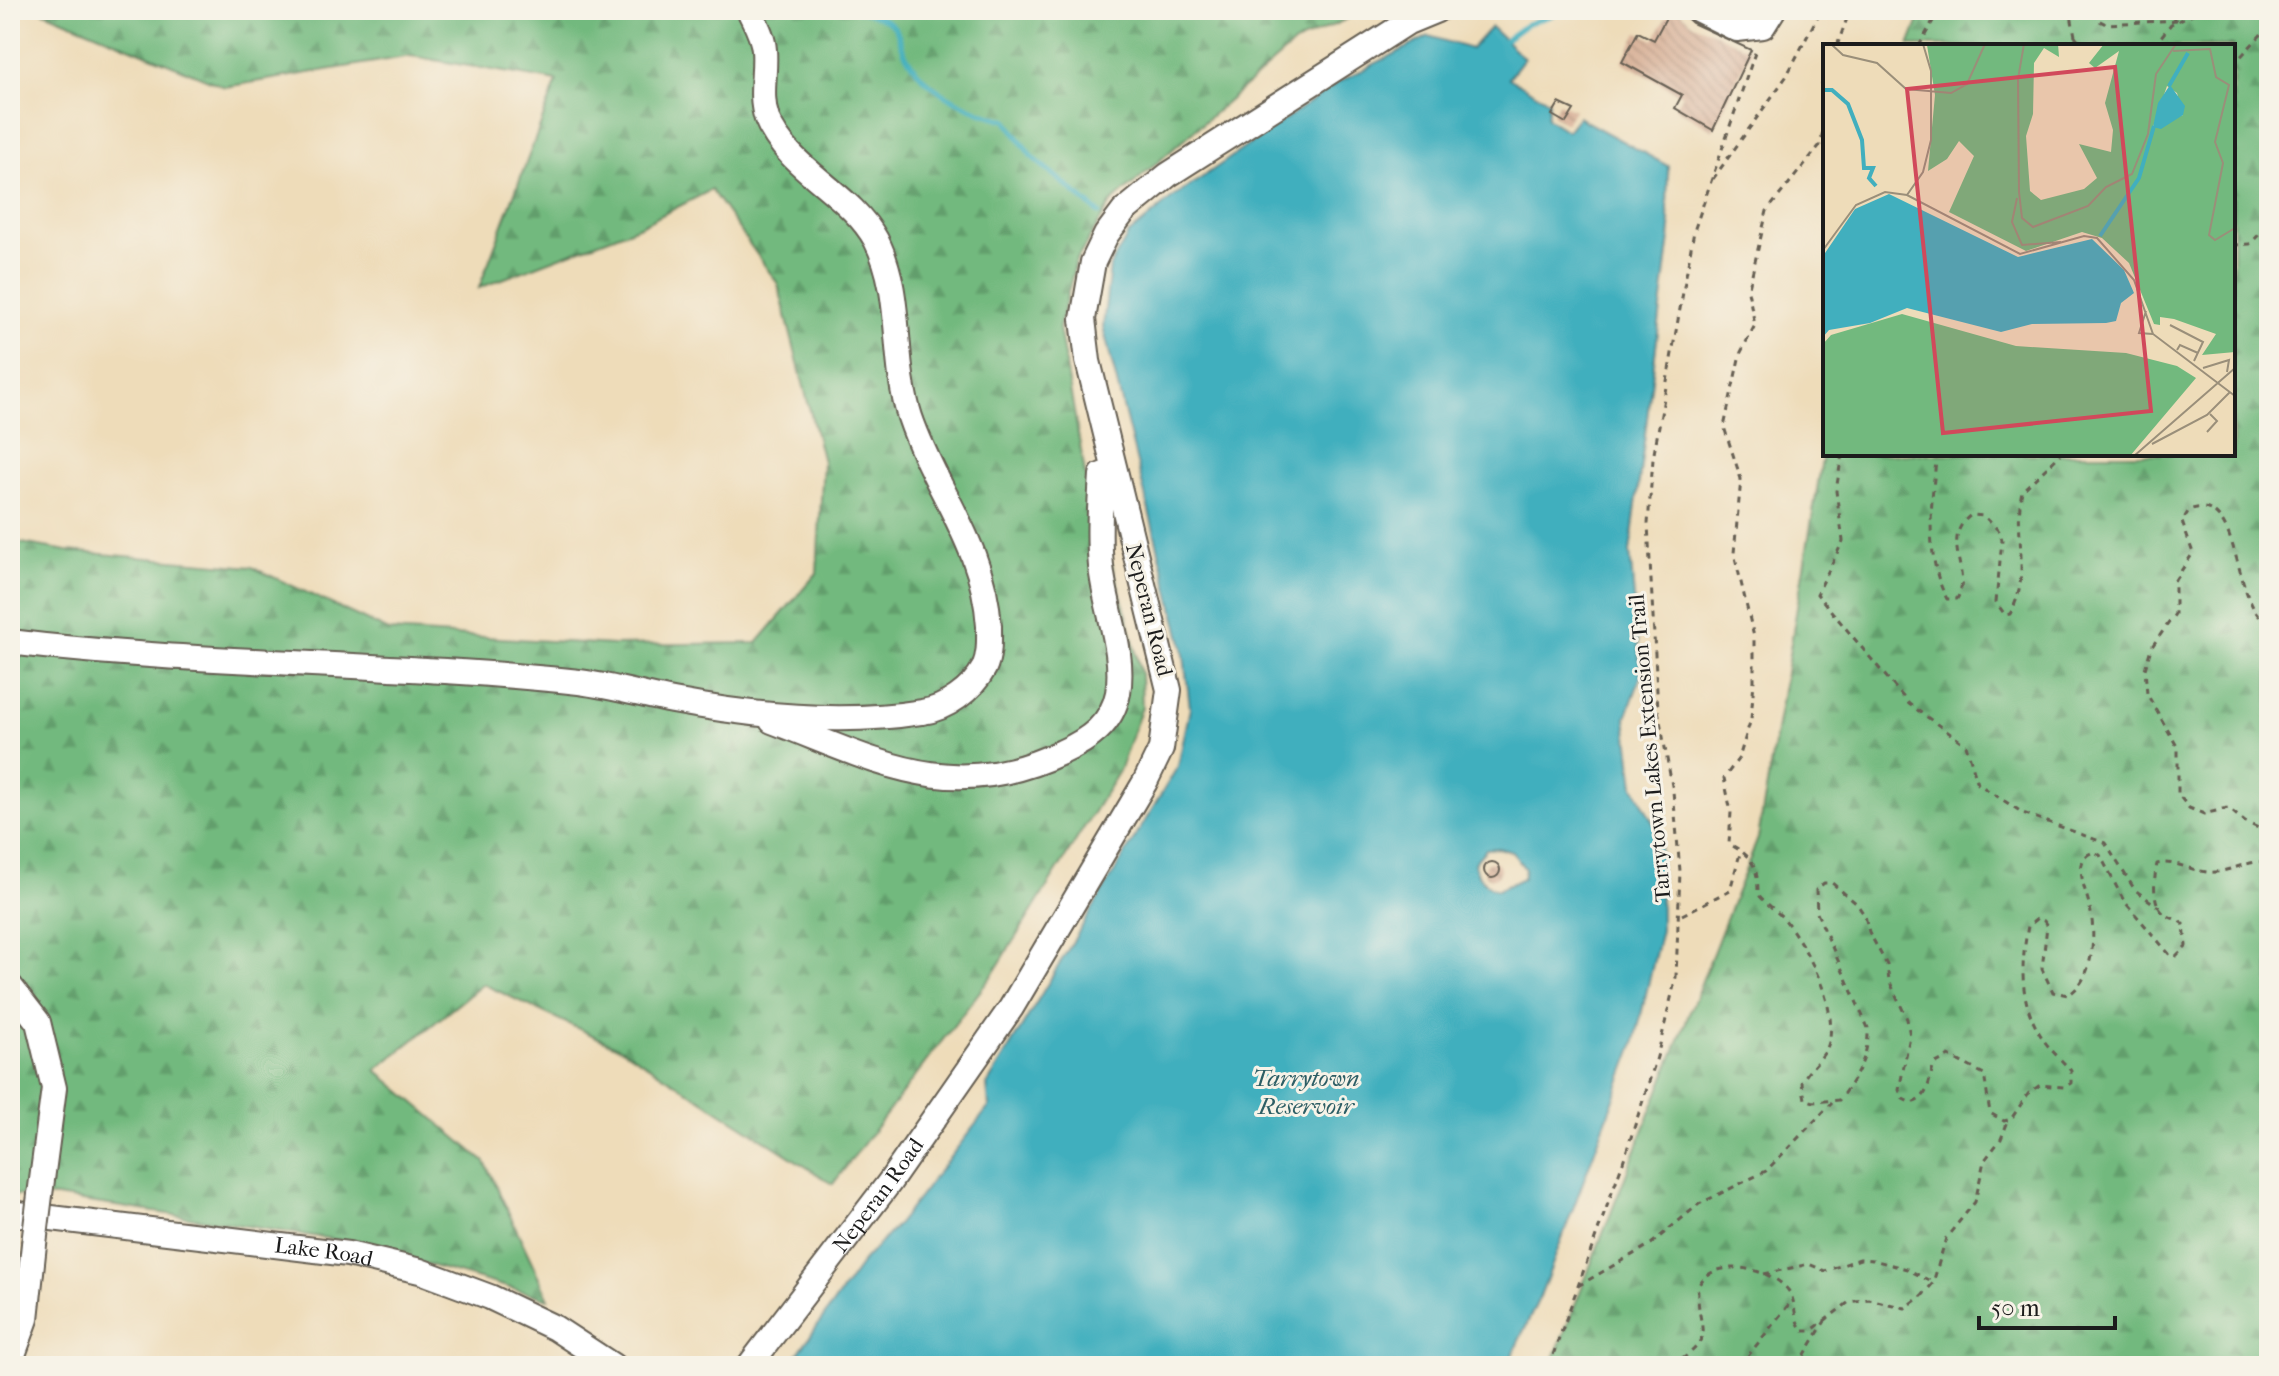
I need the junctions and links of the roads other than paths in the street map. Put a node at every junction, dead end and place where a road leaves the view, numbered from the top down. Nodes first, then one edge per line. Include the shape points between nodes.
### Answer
1 (749, 10) edge
2 (1437, 10) edge
3 (1699, 10) edge
4 (1768, 18) edge
5 (1114, 471) junction
6 (10, 642) edge
7 (751, 714) junction
8 (10, 986) edge
9 (10, 1213) edge
10 (13, 1356) edge
11 (613, 1366) edge
12 (749, 1366) edge

1 - 7 street via 764,49 766,116 778,140 848,203 873,235 890,270 910,415 981,572 990,646 984,668 970,684 950,703 927,712
2 - 5 street, Neperan Road via 1408,22 1168,175 1124,211 1106,235 1086,288 1083,319
3 - 4 street via 1737,29
5 - 7 street via 1102,475 1100,511 1101,566 1118,659 1118,693 1099,731 1082,743 1033,766 943,778 915,774
5 - 12 street, Neperan Road via 1169,690 1161,749 1011,1008 889,1183
6 - 7 street via 148,658 463,671 585,683
8 - 10 street, bridge via 38,1022 54,1088 26,1319
9 - 11 street, Lake Road via 348,1254 420,1271 555,1328

